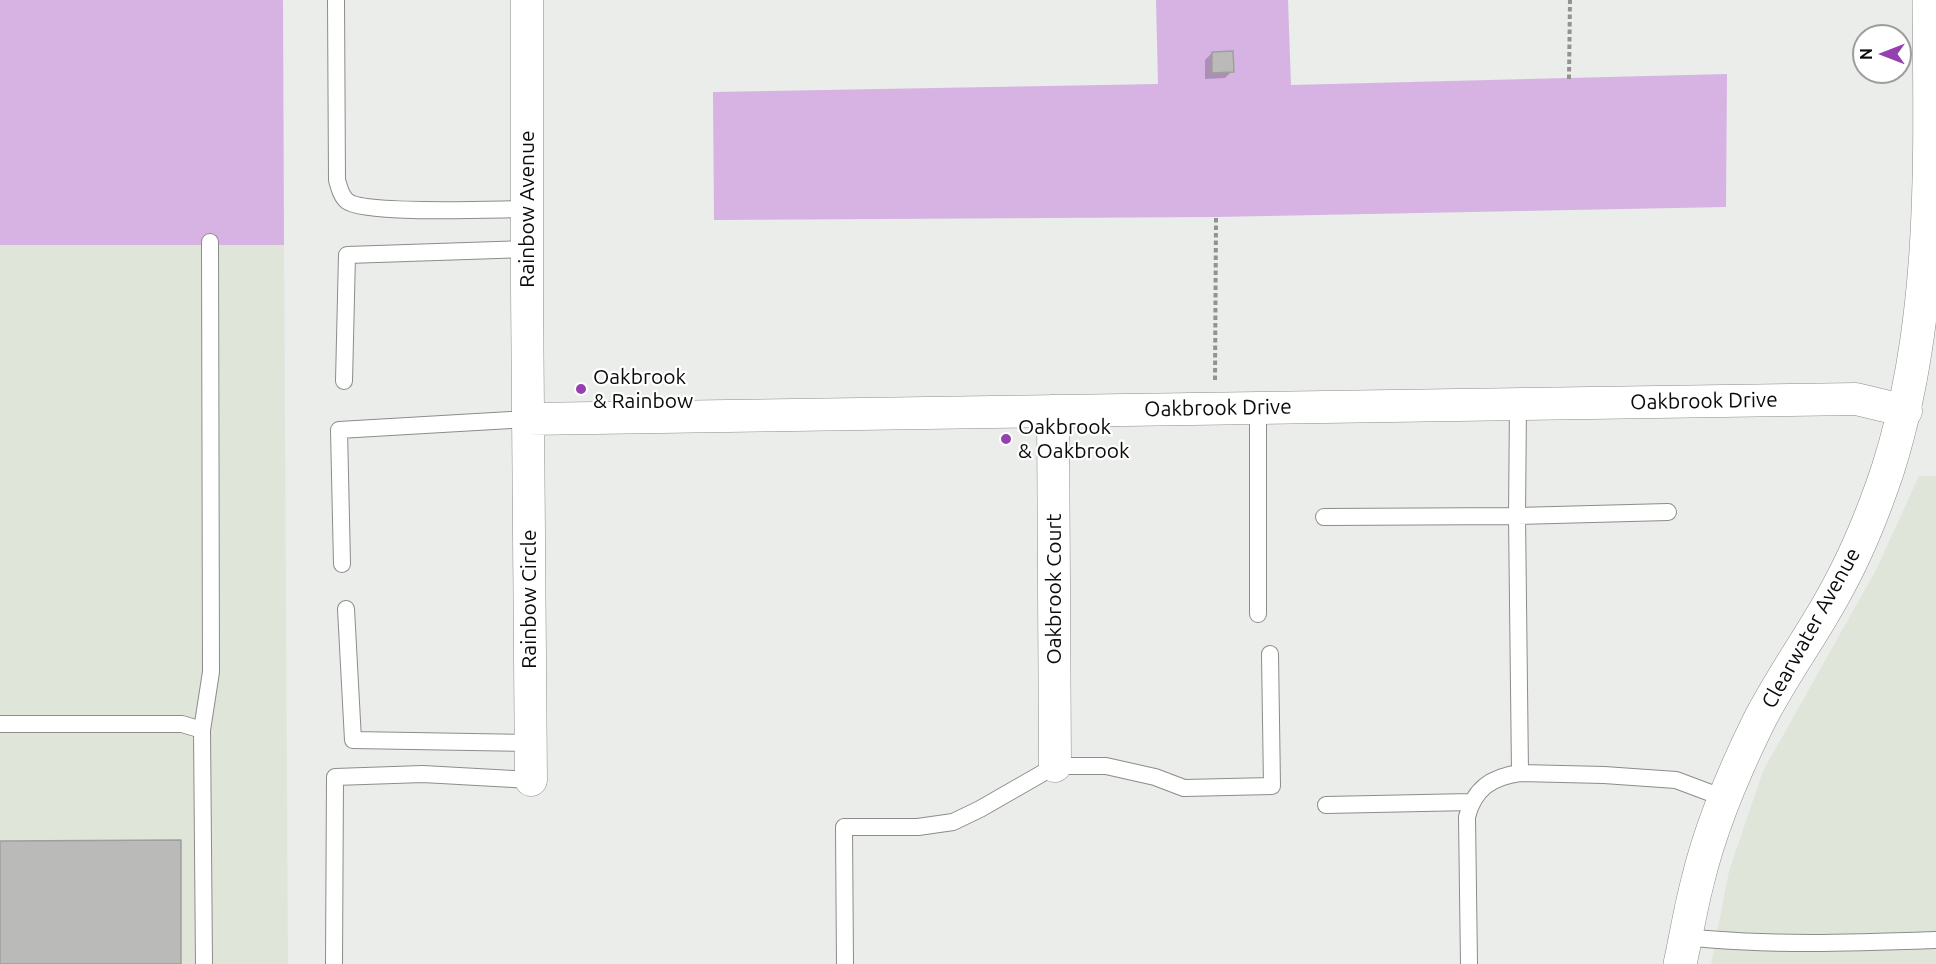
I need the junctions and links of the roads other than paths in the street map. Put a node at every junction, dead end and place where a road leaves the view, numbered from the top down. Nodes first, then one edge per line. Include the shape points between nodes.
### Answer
1 (336, 0) edge
2 (527, 0) edge
3 (1929, 0) edge
4 (527, 209) junction
5 (210, 242) dead end
6 (527, 249) junction
7 (344, 381) dead end
8 (1518, 403) junction
9 (1258, 407) junction
10 (1053, 411) junction
11 (1906, 411) junction
12 (528, 419) junction
13 (1668, 512) dead end
14 (1517, 516) junction
15 (1324, 517) dead end
16 (342, 564) dead end
17 (346, 609) dead end
18 (1258, 614) dead end
19 (1270, 654) dead end
20 (0, 724) edge
21 (202, 730) junction
22 (530, 743) junction
23 (1054, 766) junction
24 (1520, 773) junction
25 (531, 780) joint
26 (1724, 798) junction
27 (1471, 802) junction
28 (1326, 805) dead end
29 (1936, 940) edge
30 (1683, 950) edge
31 (204, 964) edge
32 (334, 964) edge
33 (845, 964) edge
34 (1469, 964) edge

1 - 4 lane via 337,180 346,201 389,209
2 - 4 street, Rainbow Avenue
3 - 11 street, Clearwater Avenue via 1926,285
4 - 6 street, Rainbow Avenue
5 - 21 lane via 211,672
6 - 7 lane via 347,255
6 - 12 street, Rainbow Avenue
8 - 9 street, Oakbrook Drive
8 - 11 street, Oakbrook Drive via 1856,399
8 - 14 lane
9 - 10 street, Oakbrook Drive
9 - 18 lane
10 - 12 street, Oakbrook Drive
10 - 23 street, Oakbrook Court
11 - 26 street, Clearwater Avenue via 1864,533 1837,590 1759,721
12 - 16 lane via 339,430
12 - 22 street, Rainbow Circle
13 - 14 lane
14 - 15 lane
14 - 24 lane
17 - 22 lane via 353,740
19 - 23 lane via 1272,786 1184,788 1107,766
20 - 21 lane via 182,724
21 - 31 lane
22 - 25 street, Rainbow Circle
23 - 33 lane via 953,822 918,827 844,826
24 - 26 lane via 1677,780
24 - 27 lane via 1495,779
25 - 32 lane via 423,774 334,777
26 - 30 street, Clearwater Avenue via 1697,883
27 - 28 lane
27 - 34 lane via 1467,817
29 - 30 lane via 1824,945 1732,942

